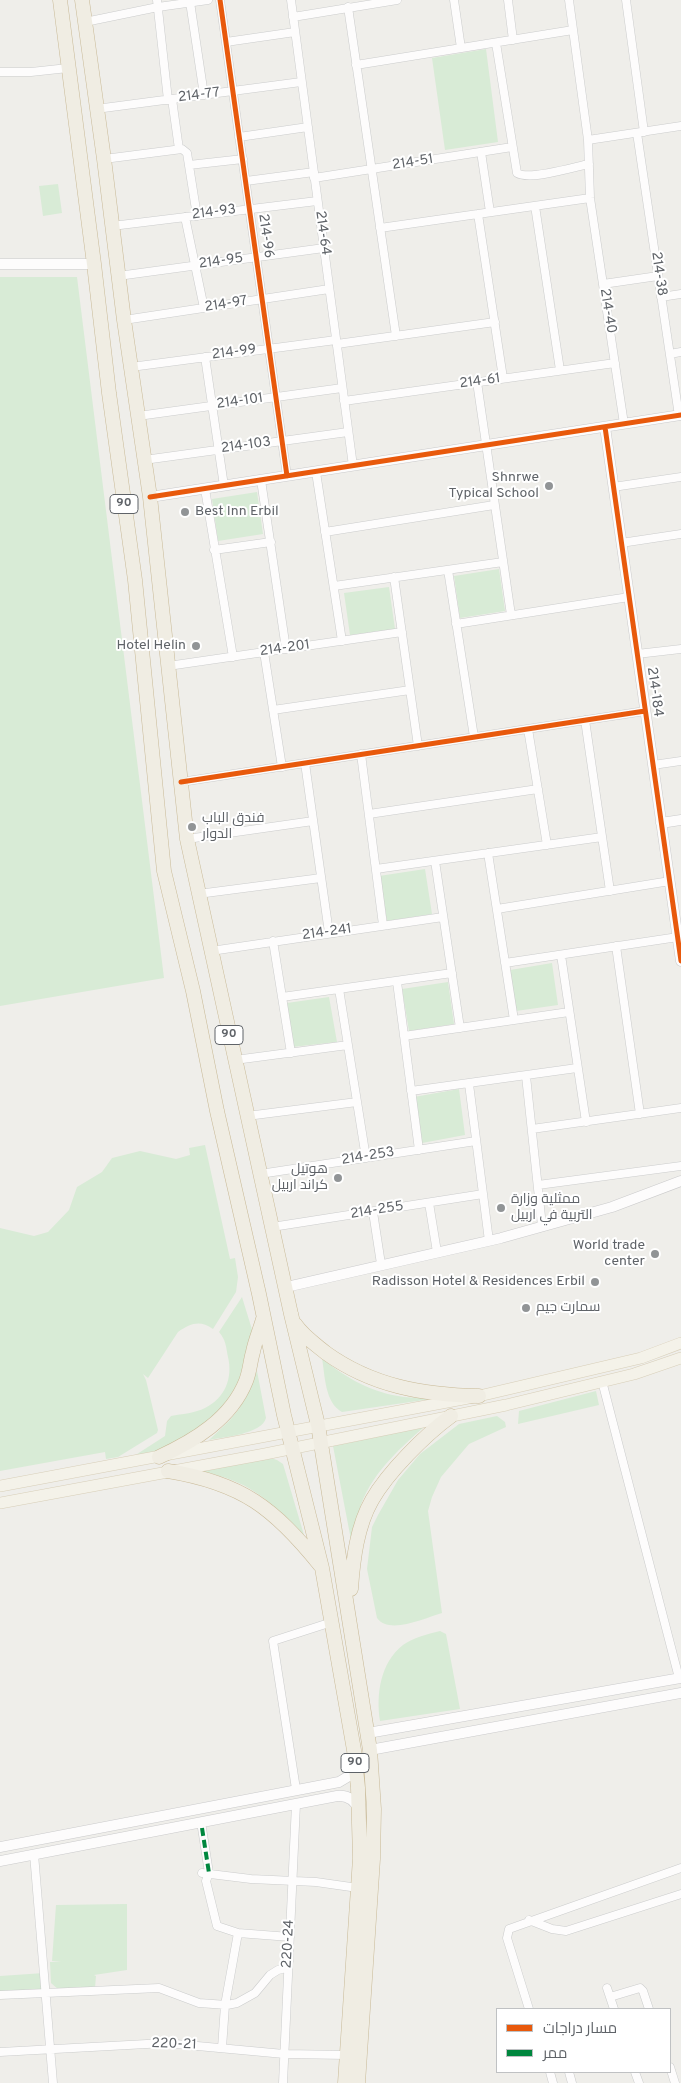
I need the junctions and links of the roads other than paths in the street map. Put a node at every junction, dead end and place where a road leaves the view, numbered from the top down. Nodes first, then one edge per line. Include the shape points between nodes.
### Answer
1 (60, 0) edge
2 (82, 0) edge
3 (208, 0) edge
4 (220, 0) edge
5 (290, 0) edge
6 (397, 0) edge
7 (454, 0) edge
8 (508, 0) edge
9 (568, 0) edge
10 (626, 0) edge
11 (190, 2) junction
12 (158, 3) edge
13 (348, 7) junction
14 (293, 17) junction
15 (85, 22) junction
16 (573, 30) junction
17 (295, 32) junction
18 (513, 40) junction
19 (226, 42) junction
20 (496, 42) junction
21 (462, 48) junction
22 (356, 65) junction
23 (68, 68) junction
24 (0, 72) edge
25 (302, 82) junction
26 (233, 92) junction
27 (204, 95) junction
28 (170, 99) junction
29 (96, 109) junction
30 (681, 126) edge
31 (308, 127) junction
32 (641, 132) junction
33 (239, 137) junction
34 (588, 140) junction
35 (512, 147) junction
36 (179, 149) junction
37 (481, 152) junction
38 (104, 159) junction
39 (242, 159) junction
40 (589, 164) junction
41 (189, 165) junction
42 (372, 169) junction
43 (314, 175) junction
44 (246, 181) junction
45 (590, 198) junction
46 (318, 201) junction
47 (535, 206) junction
48 (250, 209) junction
49 (490, 212) junction
50 (478, 214) junction
51 (197, 216) junction
52 (185, 217) junction
53 (112, 226) junction
54 (380, 228) junction
55 (324, 248) junction
56 (256, 257) junction
57 (0, 264) edge
58 (94, 264) junction
59 (195, 265) junction
60 (118, 276) junction
61 (658, 276) junction
62 (603, 284) junction
63 (329, 289) junction
64 (681, 294) edge
65 (661, 297) junction
66 (262, 299) junction
67 (204, 308) junction
68 (124, 320) junction
69 (495, 322) junction
70 (396, 336) junction
71 (336, 342) junction
72 (269, 349) junction
73 (681, 352) edge
74 (670, 354) junction
75 (205, 357) junction
76 (615, 363) junction
77 (131, 367) junction
78 (560, 370) junction
79 (503, 378) junction
80 (477, 382) junction
81 (342, 388) junction
82 (276, 397) junction
83 (344, 401) junction
84 (212, 406) junction
85 (138, 416) junction
86 (680, 416) edge
87 (624, 424) junction
88 (605, 427) junction
89 (348, 432) junction
90 (282, 441) junction
91 (485, 446) junction
92 (219, 450) junction
93 (144, 460) junction
94 (353, 466) junction
95 (316, 472) junction
96 (287, 476) junction
97 (681, 477) edge
98 (261, 480) junction
99 (224, 486) junction
100 (613, 487) junction
101 (205, 489) junction
102 (150, 497) junction
103 (494, 504) junction
104 (325, 532) junction
105 (681, 534) edge
106 (270, 542) junction
107 (621, 542) junction
108 (214, 550) junction
109 (503, 562) junction
110 (448, 570) junction
111 (158, 577) junction
112 (394, 578) junction
113 (136, 580) junction
114 (334, 586) junction
115 (629, 597) junction
116 (138, 611) junction
117 (162, 613) junction
118 (511, 615) junction
119 (456, 624) junction
120 (402, 632) junction
121 (342, 641) junction
122 (681, 648) edge
123 (286, 649) junction
124 (264, 652) junction
125 (637, 654) junction
126 (233, 657) junction
127 (168, 666) junction
128 (410, 690) junction
129 (273, 710) junction
130 (645, 711) junction
131 (585, 720) junction
132 (528, 729) junction
133 (474, 737) junction
134 (418, 746) junction
135 (361, 754) junction
136 (681, 761) edge
137 (305, 763) junction
138 (653, 765) junction
139 (282, 766) junction
140 (181, 782) junction
141 (538, 789) junction
142 (369, 814) junction
143 (681, 820) edge
144 (313, 822) junction
145 (661, 823) junction
146 (602, 837) junction
147 (187, 839) junction
148 (546, 844) junction
149 (488, 853) junction
150 (435, 860) junction
151 (376, 869) junction
152 (321, 878) junction
153 (670, 881) junction
154 (610, 891) junction
155 (198, 894) junction
156 (497, 909) junction
157 (444, 917) junction
158 (383, 925) junction
159 (329, 933) junction
160 (678, 937) junction
161 (273, 940) junction
162 (616, 946) junction
163 (211, 950) junction
164 (561, 955) junction
165 (681, 961) edge
166 (505, 963) junction
167 (452, 973) junction
168 (396, 982) junction
169 (339, 989) junction
170 (282, 997) junction
171 (569, 1012) junction
172 (514, 1020) junction
173 (460, 1028) junction
174 (404, 1036) junction
175 (348, 1045) junction
176 (291, 1053) junction
177 (235, 1060) junction
178 (578, 1068) junction
179 (526, 1076) junction
180 (469, 1084) junction
181 (411, 1091) junction
182 (357, 1102) junction
183 (681, 1108) edge
184 (640, 1114) junction
185 (247, 1116) junction
186 (586, 1122) junction
187 (532, 1129) junction
188 (476, 1141) junction
189 (418, 1150) junction
190 (366, 1158) junction
191 (681, 1166) edge
192 (260, 1174) junction
193 (681, 1181) edge
194 (538, 1185) junction
195 (483, 1194) junction
196 (429, 1203) junction
197 (373, 1212) junction
198 (542, 1226) junction
199 (272, 1227) junction
200 (489, 1240) junction
201 (437, 1252) junction
202 (381, 1264) junction
203 (286, 1287) junction
204 (291, 1314) junction
205 (264, 1316) junction
206 (681, 1343) edge
207 (681, 1358) edge
208 (602, 1381) junction
209 (478, 1396) junction
210 (451, 1416) junction
211 (318, 1425) junction
212 (290, 1432) junction
213 (320, 1442) junction
214 (294, 1448) junction
215 (159, 1457) junction
216 (168, 1471) junction
217 (0, 1486) edge
218 (0, 1503) edge
219 (322, 1568) junction
220 (349, 1610) junction
221 (332, 1622) junction
222 (680, 1678) edge
223 (681, 1693) edge
224 (389, 1730) junction
225 (368, 1734) junction
226 (392, 1746) junction
227 (370, 1750) junction
228 (355, 1762) junction
229 (330, 1783) junction
230 (296, 1789) junction
231 (333, 1797) junction
232 (296, 1804) junction
233 (360, 1812) junction
234 (202, 1828) dead end
235 (0, 1847) edge
236 (34, 1854) junction
237 (0, 1861) edge
238 (681, 1868) edge
239 (206, 1873) junction
240 (292, 1880) junction
241 (358, 1888) junction
242 (681, 1894) edge
243 (529, 1920) junction
244 (238, 1933) junction
245 (290, 1937) junction
246 (289, 1960) junction
247 (607, 1988) dead end
248 (46, 1993) junction
249 (0, 1995) edge
250 (610, 1997) junction
251 (226, 2005) junction
252 (528, 2007) edge
253 (614, 2008) edge
254 (649, 2008) edge
255 (222, 2048) junction
256 (50, 2049) junction
257 (0, 2052) edge
258 (284, 2054) junction
259 (347, 2055) junction
260 (671, 2070) edge
261 (53, 2083) edge
262 (283, 2083) edge
263 (345, 2083) edge
264 (358, 2083) edge
265 (675, 2083) edge

1 - 23 highway, 90
2 - 15 highway, 90
3 - 11 street
4 - 19 street, 214-96
5 - 14 street, 214-64
6 - 13 street
7 - 21 street
8 - 18 street
9 - 16 street, 214-40
10 - 32 street, 214-38
11 - 12 street
11 - 27 street
12 - 15 street
12 - 28 street
13 - 14 street
13 - 22 street
14 - 17 street, 214-64
15 - 29 highway, 90
16 - 18 street
16 - 34 street, 214-40
17 - 19 street
17 - 25 street, 214-64
18 - 20 street
19 - 26 street, 214-96
20 - 21 street
20 - 35 street
21 - 22 street
22 - 42 street
23 - 24 street
23 - 58 highway, 90
25 - 26 street, 214-77
25 - 31 street, 214-64
26 - 27 street, 214-77
26 - 33 street, 214-96
27 - 28 street, 214-77
28 - 29 street, 214-77
28 - 36 street
29 - 38 highway, 90
30 - 32 street
31 - 33 street
31 - 43 street, 214-64
32 - 34 street
32 - 61 street, 214-38
33 - 39 street, 214-96
34 - 40 street, 214-40
35 - 37 street, 214-51
35 - 40 street via 515,169 521,176
36 - 38 street
36 - 41 street via 187,153
37 - 42 street, 214-51
37 - 49 street
38 - 53 highway, 90
39 - 41 street
39 - 44 street, 214-96
40 - 45 street, 214-40
41 - 51 street
42 - 43 street, 214-51
42 - 54 street
43 - 44 street, 214-51
43 - 46 street, 214-64
44 - 48 street, 214-96
45 - 47 street
45 - 62 street, 214-40
46 - 48 street, 214-93
46 - 55 street, 214-64
47 - 49 street
47 - 78 street
48 - 51 street, 214-93
48 - 56 street, 214-96
49 - 50 street
50 - 54 street
50 - 69 street
51 - 52 street, 214-93
52 - 53 street, 214-93
52 - 59 street
53 - 60 highway, 90
54 - 70 street
55 - 56 street, 214-95
55 - 63 street, 214-64
56 - 59 street, 214-95
56 - 66 street, 214-96
57 - 58 street
58 - 113 highway, 90
59 - 60 street, 214-95
59 - 67 street
60 - 68 highway, 90
61 - 62 street
61 - 65 street, 214-38
62 - 76 street, 214-40
63 - 66 street, 214-97
63 - 71 street, 214-64
64 - 65 street
65 - 74 street, 214-38
66 - 67 street, 214-97
66 - 72 street, 214-96
67 - 68 street, 214-97
68 - 77 highway, 90
69 - 70 street, 214-99
69 - 79 street
70 - 71 street, 214-99
71 - 72 street, 214-99
71 - 81 street, 214-64
72 - 75 street, 214-99
72 - 82 street, 214-96
73 - 74 street
74 - 86 street, 214-38
75 - 77 street, 214-99
75 - 84 street
76 - 78 street, 214-61
76 - 87 street, 214-40
77 - 85 highway, 90
78 - 79 street, 214-61
79 - 80 street, 214-61
80 - 83 street, 214-61
80 - 91 street
81 - 82 street, 214-101
81 - 83 street, 214-64
82 - 84 street, 214-101
82 - 90 street, 214-96
83 - 89 street, 214-64
84 - 85 street, 214-101
84 - 92 street
85 - 93 highway, 90
86 - 87 street
87 - 88 street
88 - 91 street
88 - 100 street, 214-184
89 - 90 street, 214-103
89 - 94 street, 214-64
90 - 92 street, 214-103
90 - 96 street, 214-96
91 - 94 street
91 - 103 street
92 - 93 street, 214-103
92 - 99 street
93 - 102 highway, 90
94 - 95 street
95 - 96 street
95 - 104 street
96 - 98 street
97 - 100 street
98 - 99 street
98 - 106 street
99 - 101 street
100 - 107 street, 214-184
101 - 102 street
101 - 108 street
102 - 111 highway, 90
103 - 104 street
103 - 109 street
104 - 114 street
105 - 107 street
106 - 108 street
106 - 123 street
107 - 115 street, 214-184
108 - 126 street
109 - 110 street
109 - 118 street
110 - 112 street
110 - 119 street
111 - 113 highway via 157,584 147,589 140,587
111 - 117 highway, 90
112 - 114 street
112 - 120 street
113 - 116 highway, 90
114 - 121 street
115 - 118 street
115 - 125 street, 214-184
116 - 117 highway via 153,603
116 - 205 highway, 90 via 164,872
117 - 127 highway, 90
118 - 119 street
119 - 133 street
120 - 121 street, 214-201
120 - 128 street
121 - 123 street, 214-201
122 - 125 street
123 - 124 street, 214-201
124 - 126 street, 214-201
124 - 129 street
125 - 130 street, 214-184
126 - 127 street, 214-201
127 - 140 highway, 90
128 - 129 street
128 - 134 street
129 - 139 street
130 - 131 street
130 - 138 street, 214-184
131 - 132 street
131 - 146 street
132 - 133 street
132 - 141 street
133 - 134 street
134 - 135 street
135 - 137 street
135 - 142 street
136 - 138 street
137 - 139 street
137 - 144 street
138 - 145 street, 214-184
139 - 140 street
140 - 147 highway, 90
141 - 142 street
141 - 148 street
142 - 151 street
143 - 145 street
144 - 147 street
144 - 152 street
145 - 153 street, 214-184
146 - 148 street
146 - 154 street
147 - 155 highway, 90
148 - 149 street
149 - 150 street
149 - 156 street
150 - 151 street
150 - 157 street
151 - 158 street
152 - 155 street
152 - 159 street
153 - 154 street
153 - 160 street, 214-184
154 - 156 street
155 - 163 highway, 90
156 - 166 street
157 - 158 street, 214-241
157 - 167 street
158 - 159 street, 214-241
159 - 161 street, 214-241
160 - 162 street
160 - 165 street, 214-184
161 - 163 street, 214-241
161 - 170 street
162 - 164 street
162 - 184 street
163 - 177 highway, 90
164 - 166 street
164 - 171 street
166 - 172 street
167 - 168 street
167 - 173 street
168 - 169 street
168 - 174 street
169 - 170 street
169 - 175 street
170 - 176 street
171 - 172 street
171 - 178 street
172 - 173 street
173 - 174 street
174 - 181 street
175 - 176 street
175 - 182 street
176 - 177 street
177 - 185 highway, 90
178 - 179 street
178 - 186 street
179 - 180 street
179 - 187 street
180 - 181 street
180 - 188 street
181 - 189 street
182 - 185 street
182 - 190 street
183 - 184 street
184 - 186 street
185 - 192 highway, 90
186 - 187 street
187 - 194 street
188 - 189 street, 214-253
188 - 195 street
189 - 190 street, 214-253
190 - 192 street, 214-253
191 - 194 street
192 - 199 highway, 90
193 - 198 street via 612,1207
194 - 198 street
195 - 196 street, 214-255
195 - 200 street
196 - 197 street, 214-255
196 - 201 street
197 - 199 street, 214-255
197 - 202 street
198 - 200 street
199 - 203 highway, 90
200 - 201 street
201 - 202 street
202 - 203 street
203 - 204 highway, 90
204 - 209 highway via 306,1338 366,1377 420,1392
204 - 211 highway, 90
205 - 212 highway, 90
205 - 215 highway via 245,1383 233,1405 192,1440
206 - 209 main road via 641,1358
207 - 208 main road
208 - 210 main road
208 - 222 street
209 - 211 main road
210 - 213 main road
210 - 220 highway via 400,1464 372,1499 357,1544
211 - 212 main road
211 - 213 highway, 90
212 - 214 highway, 90
212 - 215 main road
213 - 214 main road
213 - 220 highway, 90
214 - 216 main road
214 - 219 highway, 90
215 - 217 main road
216 - 218 main road
216 - 219 highway via 197,1476 240,1492 259,1504 299,1540
219 - 221 highway, 90
220 - 225 highway, 90
221 - 228 highway, 90
221 - 230 street via 272,1641
222 - 224 street
223 - 226 street
224 - 225 street
224 - 226 street via 385,1740
225 - 227 highway, 90
226 - 227 street
227 - 264 highway, 90 via 373,1859
228 - 229 street via 349,1776
228 - 233 highway, 90
229 - 230 street
229 - 231 street via 337,1789
230 - 235 street
231 - 232 street
231 - 233 street via 349,1798
232 - 236 street
232 - 240 street, 220-24
233 - 241 highway, 90
234 - 239 street
236 - 237 street
236 - 248 street
238 - 243 street
239 - 240 street
239 - 244 street via 217,1926
240 - 241 street
240 - 245 street, 220-24
241 - 259 highway, 90
242 - 243 street via 566,1931
243 - 252 street via 509,1929 506,1938
244 - 245 street
244 - 251 street
245 - 246 street, 220-24
246 - 251 street via 286,1968 270,1975 255,1993
246 - 258 street, 220-24
247 - 250 street
248 - 249 street
248 - 251 street via 159,1988 199,2003
248 - 256 street
250 - 253 street
250 - 254 street via 640,1988
251 - 255 street
255 - 256 street, 220-21 via 165,2043
255 - 258 street, 220-21
256 - 257 street, 220-21
256 - 261 street
258 - 259 street, 220-21
258 - 262 street, 220-24
259 - 263 highway, 90
260 - 265 street

